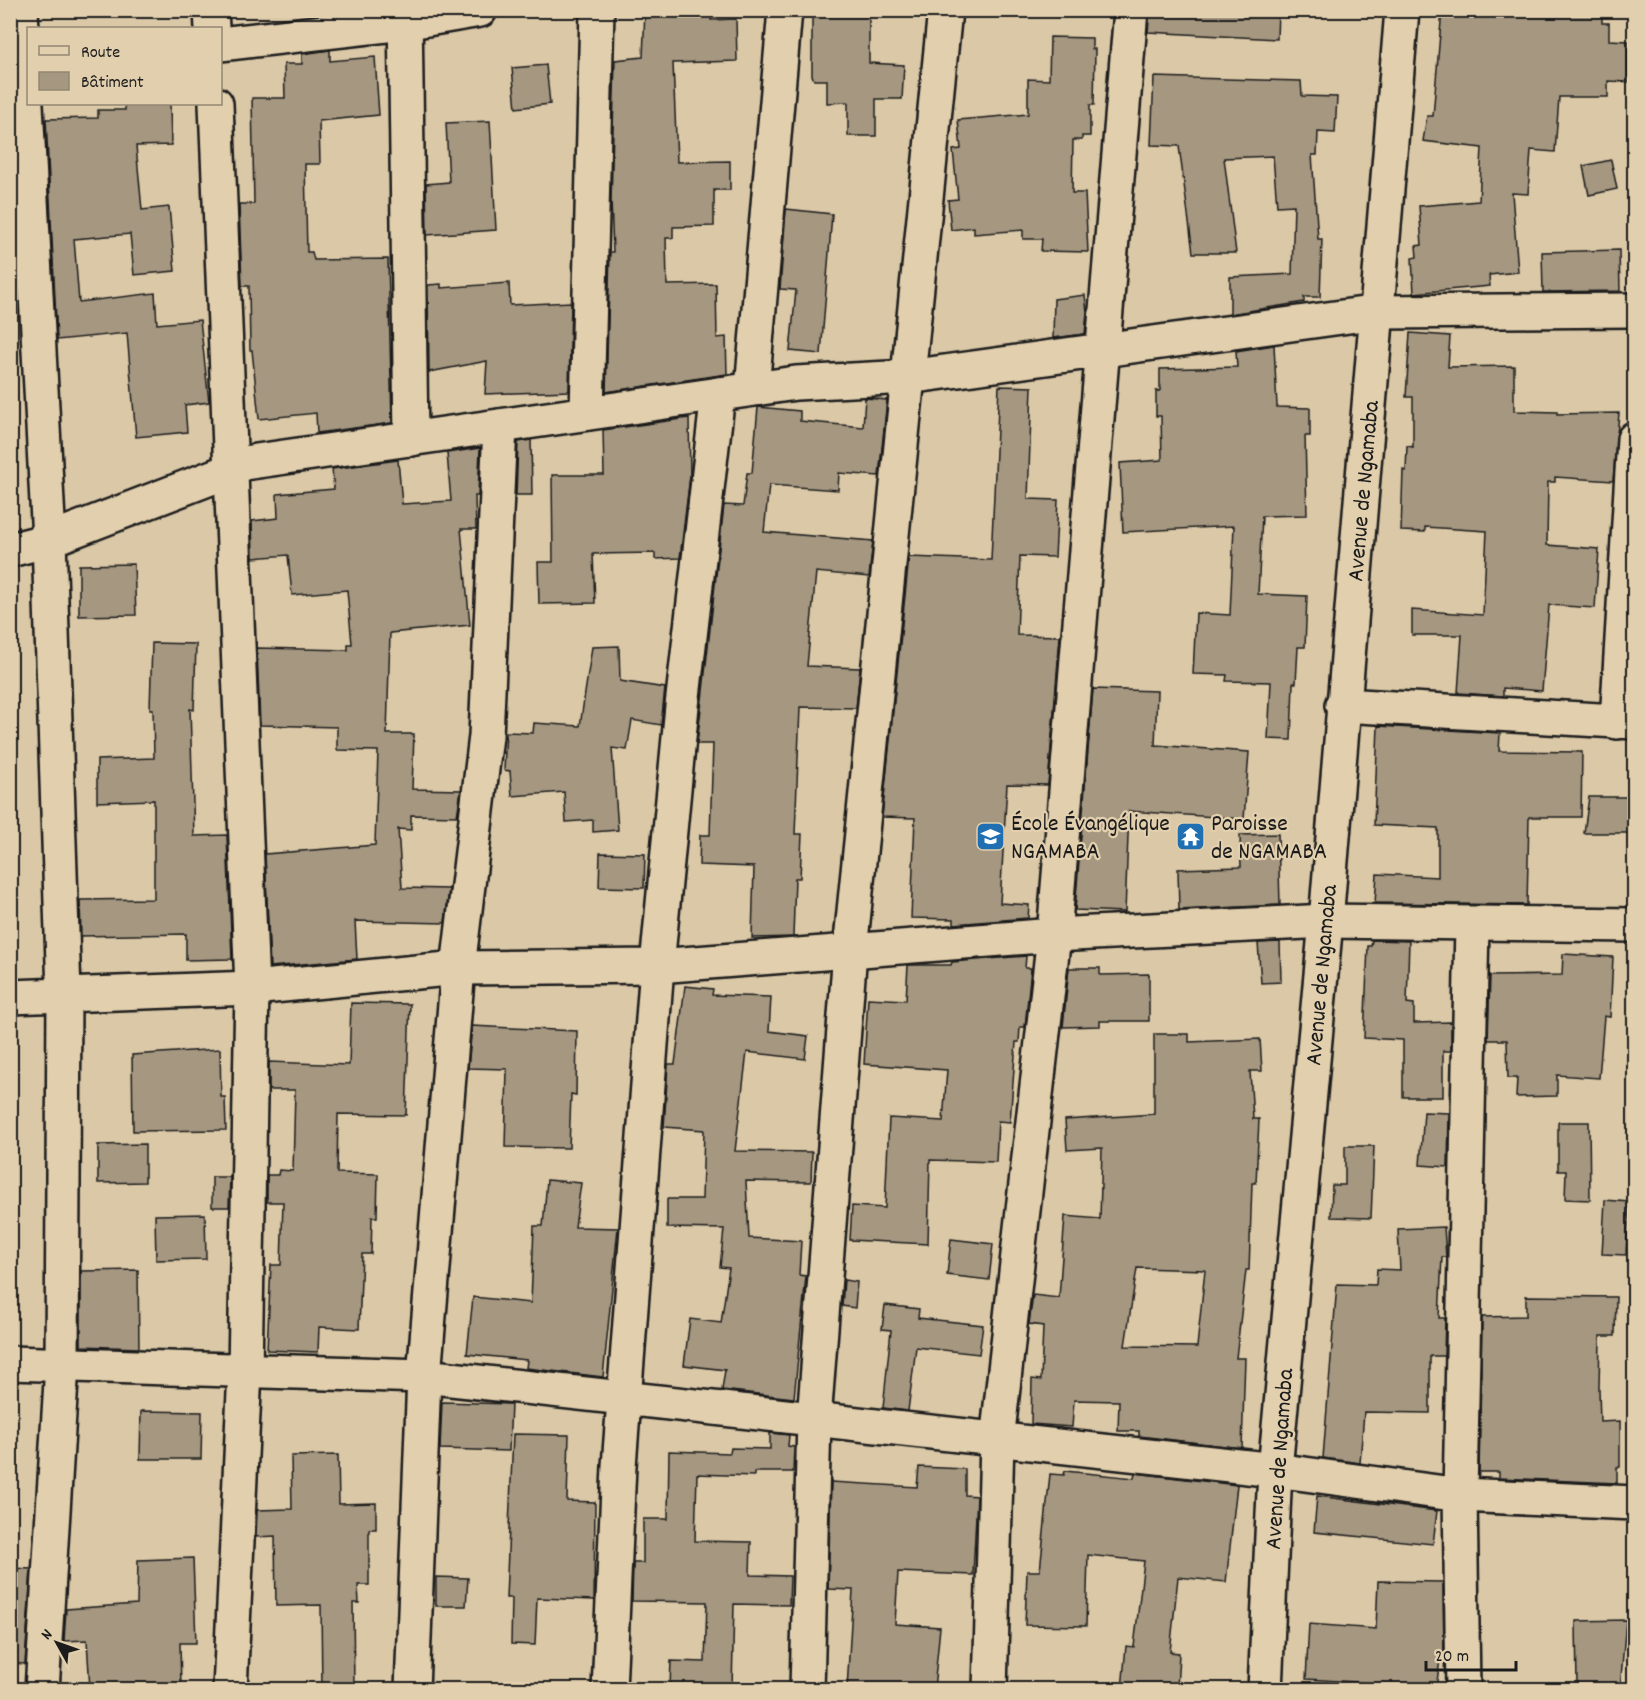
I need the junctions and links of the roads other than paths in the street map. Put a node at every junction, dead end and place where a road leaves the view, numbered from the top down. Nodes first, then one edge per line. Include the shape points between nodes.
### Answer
1 (21, 10) edge
2 (212, 10) edge
3 (480, 10) edge
4 (597, 10) edge
5 (784, 10) edge
6 (945, 10) edge
7 (1131, 10) edge
8 (1402, 10) edge
9 (405, 17) edge
10 (212, 27) edge
11 (222, 44) edge
12 (20, 51) edge
13 (216, 105) edge
14 (1635, 310) edge
15 (1378, 312) junction
16 (1104, 350) junction
17 (909, 377) junction
18 (752, 389) junction
19 (718, 394) junction
20 (587, 413) junction
21 (500, 426) junction
22 (411, 439) junction
23 (1635, 439) edge
24 (230, 468) junction
25 (49, 540) junction
26 (10, 550) edge
27 (1342, 705) junction
28 (1626, 722) edge
29 (1326, 921) junction
30 (1472, 925) junction
31 (1635, 925) edge
32 (1054, 935) junction
33 (850, 951) junction
34 (657, 966) junction
35 (458, 968) junction
36 (252, 988) junction
37 (64, 993) junction
38 (10, 997) edge
39 (10, 1363) edge
40 (62, 1365) junction
41 (245, 1371) junction
42 (424, 1376) junction
43 (624, 1399) junction
44 (814, 1420) junction
45 (997, 1441) junction
46 (1275, 1470) junction
47 (1460, 1495) junction
48 (1635, 1503) edge
49 (42, 1689) edge
50 (230, 1689) edge
51 (412, 1689) edge
52 (609, 1689) edge
53 (807, 1689) edge
54 (990, 1689) edge
55 (1265, 1689) edge
56 (1463, 1689) edge

1 - 12 street
2 - 10 street
3 - 9 street
4 - 20 street
5 - 18 street
6 - 17 street
7 - 16 street
8 - 15 street, Avenue de Ngamaba
9 - 11 street
9 - 22 street
12 - 25 street
13 - 24 street
14 - 15 street
15 - 16 street
15 - 27 street, Avenue de Ngamaba
16 - 17 street
16 - 32 street
17 - 18 street
17 - 33 street
18 - 19 street
19 - 20 street
19 - 34 street via 684,682
20 - 21 street
21 - 22 street
21 - 35 street via 486,736
22 - 24 street
23 - 28 street
24 - 25 street
24 - 36 street
25 - 26 street
25 - 37 street
27 - 28 street
27 - 29 street, Avenue de Ngamaba
29 - 30 street
29 - 32 street
29 - 46 street, Avenue de Ngamaba
30 - 31 street
30 - 47 street
32 - 33 street
32 - 45 street
33 - 34 street
33 - 44 street
34 - 35 street
34 - 43 street
35 - 36 street
35 - 42 street
36 - 37 street
36 - 41 street
37 - 38 street
37 - 40 street
39 - 40 street
40 - 41 street
40 - 49 street
41 - 42 street
41 - 50 street
42 - 43 street
42 - 51 street
43 - 44 street
43 - 52 street
44 - 45 street
44 - 53 street
45 - 46 street
45 - 54 street
46 - 47 street
46 - 55 street, Avenue de Ngamaba
47 - 48 street
47 - 56 street

